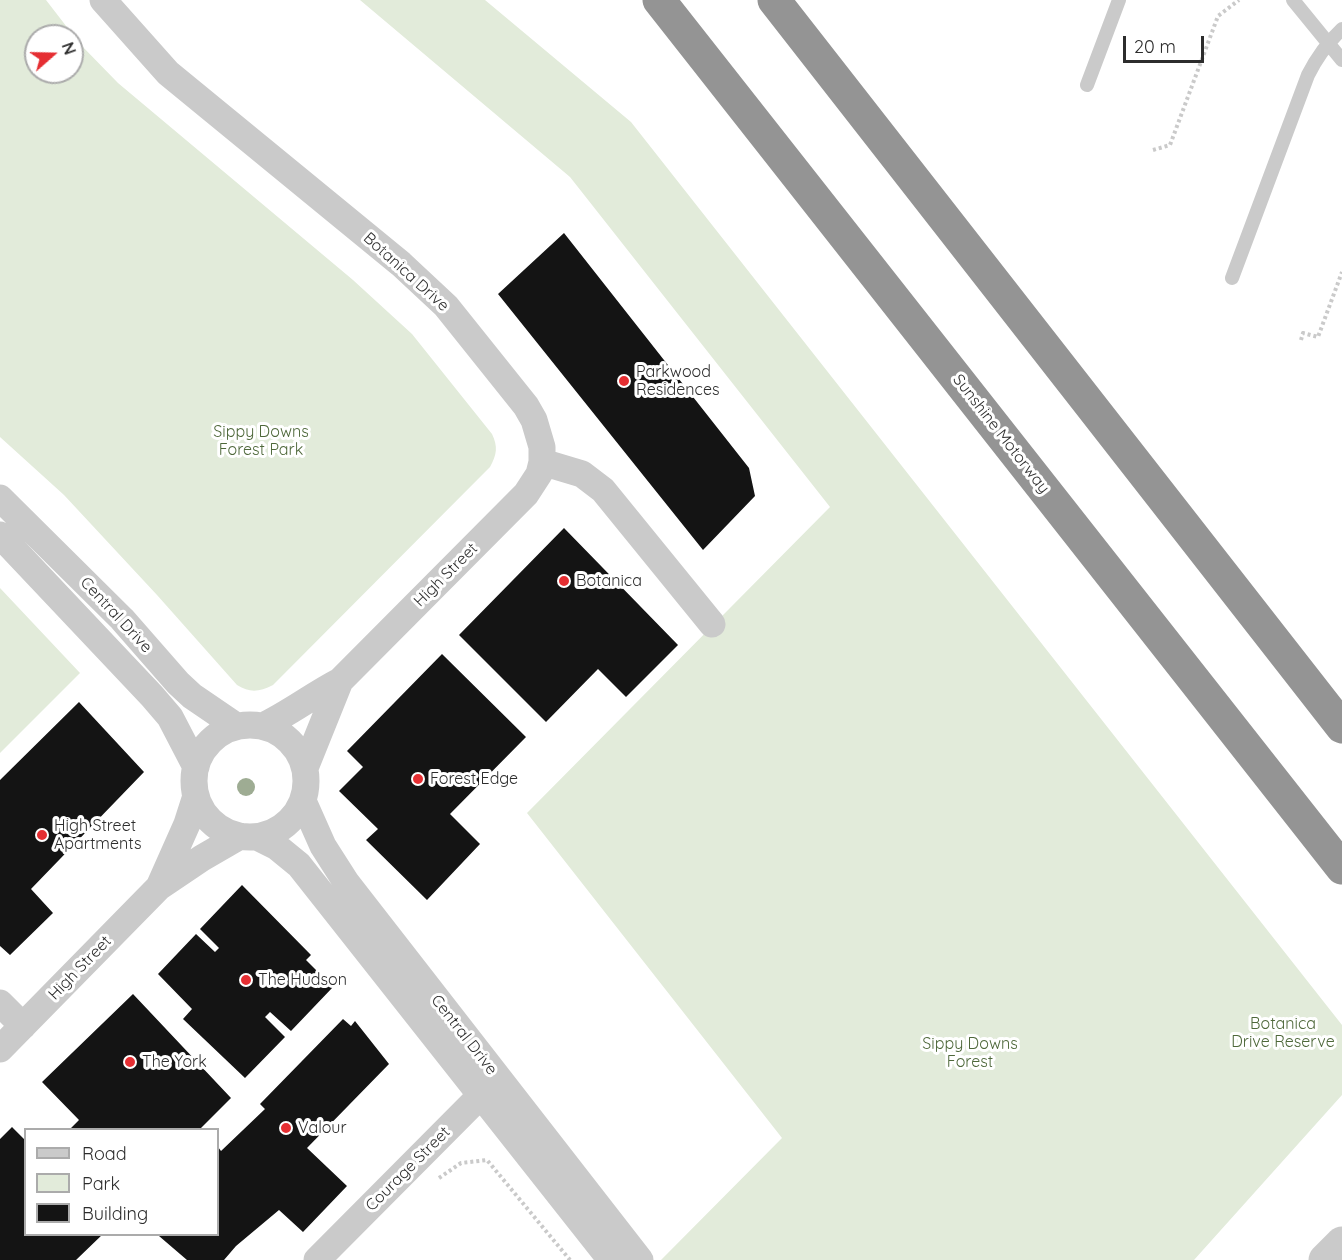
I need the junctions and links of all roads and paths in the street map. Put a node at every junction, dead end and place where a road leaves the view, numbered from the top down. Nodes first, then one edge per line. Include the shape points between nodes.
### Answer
1 (104, 0) edge
2 (659, 0) edge
3 (774, 0) edge
4 (1119, 0) edge
5 (1239, 0) edge
6 (1293, 0) edge
7 (1342, 29) edge
8 (1328, 42) junction
9 (1342, 60) edge
10 (1087, 85) dead end
11 (1153, 150) dead end
12 (1342, 272) edge
13 (1232, 278) dead end
14 (1301, 340) dead end
15 (542, 462) junction
16 (0, 498) edge
17 (0, 535) edge
18 (712, 624) dead end
19 (340, 681) junction
20 (250, 726) junction
21 (1342, 727) edge
22 (196, 767) junction
23 (305, 768) junction
24 (195, 796) junction
25 (303, 801) junction
26 (248, 837) junction
27 (1342, 868) edge
28 (159, 887) junction
29 (0, 1003) edge
30 (23, 1026) junction
31 (0, 1049) edge
32 (489, 1086) junction
33 (435, 1181) dead end
34 (1342, 1243) edge
35 (317, 1260) edge
36 (570, 1260) edge
37 (611, 1260) edge
38 (640, 1260) edge
39 (1325, 1260) edge

1 - 15 street, Botanica Drive via 168,73 401,264 446,306 526,406 539,434
2 - 27 highway, Sunshine Motorway
3 - 21 highway
4 - 10 lane
5 - 11 path via 1218,15 1170,145
6 - 8 lane
7 - 8 lane
8 - 9 lane
8 - 13 lane via 1308,75
12 - 14 path via 1318,337 1303,333
15 - 18 street via 582,474 603,490
15 - 19 street, High Street via 526,494
16 - 20 street, Central Drive via 122,619 192,696
17 - 22 street, Central Drive via 170,717
19 - 20 street, High Street via 285,715
19 - 23 street, High Street
20 - 22 street via 222,732 210,741
20 - 23 street via 277,731 290,741
22 - 24 street
23 - 25 street
24 - 26 street via 212,822 225,831
24 - 28 street, High Street
25 - 26 street via 285,825 272,833
25 - 32 street, Central Drive via 323,846 346,882
26 - 28 street, High Street via 202,858
26 - 32 street, Central Drive via 277,847 299,865
28 - 30 street, High Street
29 - 30 street
30 - 31 street, High Street
32 - 35 street, Courage Street
32 - 37 street, Central Drive
32 - 38 street, Central Drive
33 - 36 path via 461,1164 487,1160
34 - 39 street

